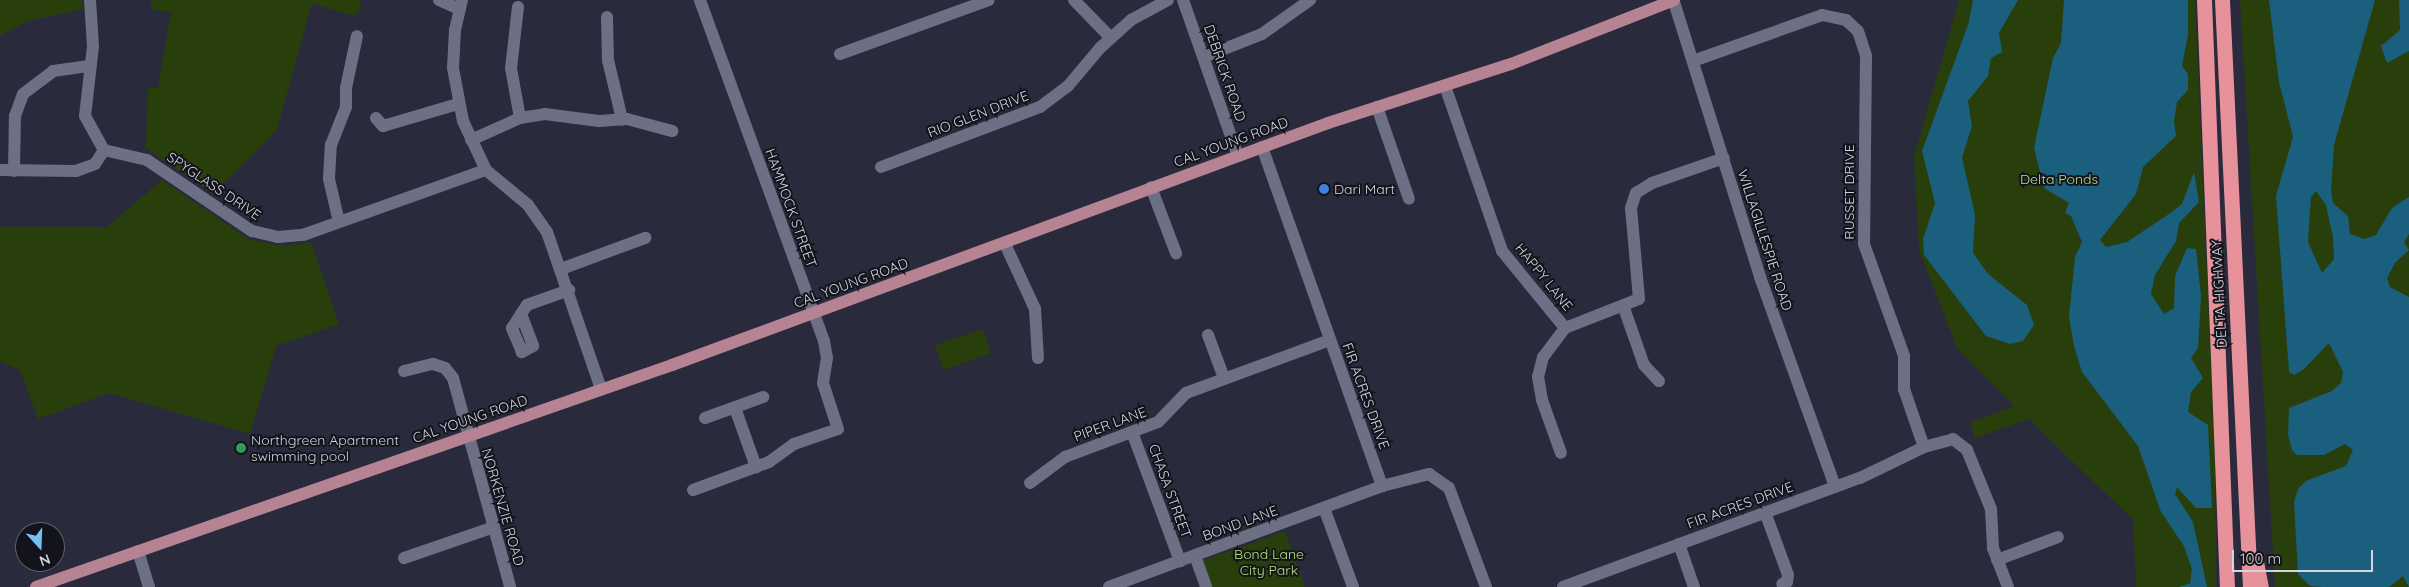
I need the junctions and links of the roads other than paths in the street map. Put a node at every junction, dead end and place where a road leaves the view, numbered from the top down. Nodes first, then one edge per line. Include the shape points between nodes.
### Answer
1 (90, 0) edge
2 (439, 0) edge
3 (989, 0) edge
4 (1074, 0) edge
5 (1168, 0) edge
6 (1183, 0) edge
7 (1310, 0) edge
8 (2204, 0) edge
9 (2222, 0) edge
10 (701, 1) edge
11 (1674, 1) edge
12 (461, 4) edge
13 (518, 7) dead end
14 (607, 17) dead end
15 (357, 36) dead end
16 (1110, 37) junction
17 (840, 54) dead end
18 (1204, 57) junction
19 (1693, 61) junction
20 (90, 66) junction
21 (1445, 86) junction
22 (458, 104) junction
23 (1377, 107) junction
24 (376, 118) dead end
25 (520, 118) junction
26 (622, 119) junction
27 (672, 131) dead end
28 (471, 140) junction
29 (1262, 147) junction
30 (104, 150) junction
31 (1238, 156) junction
32 (1724, 158) junction
33 (881, 167) dead end
34 (0, 170) edge
35 (14, 170) junction
36 (486, 170) junction
37 (1151, 187) junction
38 (1409, 199) dead end
39 (339, 222) junction
40 (646, 238) dead end
41 (1005, 244) junction
42 (1176, 253) dead end
43 (561, 269) junction
44 (569, 290) junction
45 (1624, 308) junction
46 (814, 313) junction
47 (522, 314) dead end
48 (1565, 328) junction
49 (1208, 335) dead end
50 (1330, 340) junction
51 (1038, 358) dead end
52 (404, 371) dead end
53 (1224, 378) junction
54 (1659, 381) dead end
55 (601, 389) junction
56 (763, 397) dead end
57 (735, 408) junction
58 (705, 418) dead end
59 (1132, 432) junction
60 (467, 436) junction
61 (1924, 447) junction
62 (1560, 453) dead end
63 (756, 467) junction
64 (1030, 483) dead end
65 (1382, 486) junction
66 (1834, 487) junction
67 (692, 490) dead end
68 (1324, 508) junction
69 (2246, 510) junction
70 (1765, 512) junction
71 (494, 527) junction
72 (2058, 537) dead end
73 (1679, 544) junction
74 (138, 551) junction
75 (1195, 556) junction
76 (404, 558) dead end
77 (1997, 560) junction
78 (1180, 561) junction
79 (1782, 584) dead end
80 (36, 587) edge
81 (149, 587) edge
82 (510, 587) edge
83 (1109, 587) edge
84 (1206, 587) edge
85 (1353, 587) edge
86 (1486, 587) edge
87 (1563, 587) edge
88 (1694, 587) edge
89 (2008, 587) edge
90 (2227, 587) edge
91 (2250, 587) edge
92 (2261, 587) edge

1 - 20 street via 93,32
2 - 12 street
3 - 17 street
4 - 16 street
5 - 16 street, RIO GLEN DRIVE via 1136,16
6 - 18 street, DEBRICK ROAD
7 - 18 street via 1262,34
8 - 90 highway, DELTA HIGHWAY
9 - 69 highway, DELTA HIGHWAY
10 - 46 street, HAMMOCK STREET
11 - 19 street, WILLAGILLESPIE ROAD
11 - 21 main road, CAL YOUNG ROAD
12 - 22 street via 453,55
13 - 25 street via 511,68
14 - 26 street via 608,60
15 - 39 street via 346,88 346,107 331,145 330,184
16 - 33 street, RIO GLEN DRIVE via 1068,86 1040,107
18 - 31 street, DEBRICK ROAD
19 - 32 street, WILLAGILLESPIE ROAD
19 - 61 street, RUSSET DRIVE via 1822,15 1846,20 1861,36 1866,56 1862,236 1904,356 1904,389
20 - 30 street via 85,116
20 - 35 street via 54,71 23,94 15,116
21 - 23 main road, CAL YOUNG ROAD
21 - 48 street, HAPPY LANE via 1502,251
22 - 24 street via 383,126
22 - 28 street
23 - 29 main road, CAL YOUNG ROAD
23 - 38 street
25 - 26 street via 545,114 599,121
25 - 28 street
26 - 27 street
28 - 36 street
29 - 31 main road, CAL YOUNG ROAD
29 - 50 street, FIR ACRES DRIVE
30 - 35 street via 95,164 76,172
30 - 39 street, SPYGLASS DRIVE via 147,160 239,224 260,234 295,236
31 - 37 main road, CAL YOUNG ROAD
32 - 45 street via 1652,183 1633,197 1631,213 1641,296
32 - 66 street, WILLAGILLESPIE ROAD
34 - 35 street
36 - 39 street, SPYGLASS DRIVE
36 - 43 street via 535,212
37 - 41 main road, CAL YOUNG ROAD
37 - 42 street
40 - 43 street
41 - 46 main road, CAL YOUNG ROAD
41 - 51 street via 1035,309
43 - 44 street
44 - 47 street via 527,305
44 - 55 street
45 - 48 street
45 - 54 street via 1644,365
46 - 55 main road, CAL YOUNG ROAD
46 - 63 street, HAMMOCK STREET via 827,354 824,387 838,429 794,444
48 - 62 street, HAPPY LANE via 1544,357 1538,377 1542,400
49 - 53 street
50 - 53 street, PIPER LANE
50 - 65 street, FIR ACRES DRIVE
52 - 60 street via 429,364 448,371 456,386
53 - 59 street, PIPER LANE via 1186,393 1162,420
55 - 60 main road, CAL YOUNG ROAD
56 - 57 street
57 - 58 street
57 - 63 street
59 - 64 street, PIPER LANE via 1065,457
59 - 78 street, CHASA STREET
60 - 71 street, NORKENZIE ROAD
60 - 74 main road, CAL YOUNG ROAD
61 - 66 street, FIR ACRES DRIVE
61 - 77 street via 1953,439 1967,450 1991,509 1992,543
63 - 67 street
65 - 68 street, BOND LANE
65 - 86 street via 1420,474 1444,481
66 - 70 street, FIR ACRES DRIVE
68 - 75 street, BOND LANE
68 - 85 street
69 - 91 highway, DELTA HIGHWAY
69 - 92 highway
70 - 73 street, FIR ACRES DRIVE
70 - 79 street via 1788,575 1788,582
71 - 76 street
71 - 82 street, NORKENZIE ROAD
72 - 77 street
73 - 87 street, FIR ACRES DRIVE
73 - 88 street
74 - 80 main road, CAL YOUNG ROAD
74 - 81 street
75 - 78 street, BOND LANE
75 - 84 street, CHASA STREET
77 - 89 street
78 - 83 street, BOND LANE

